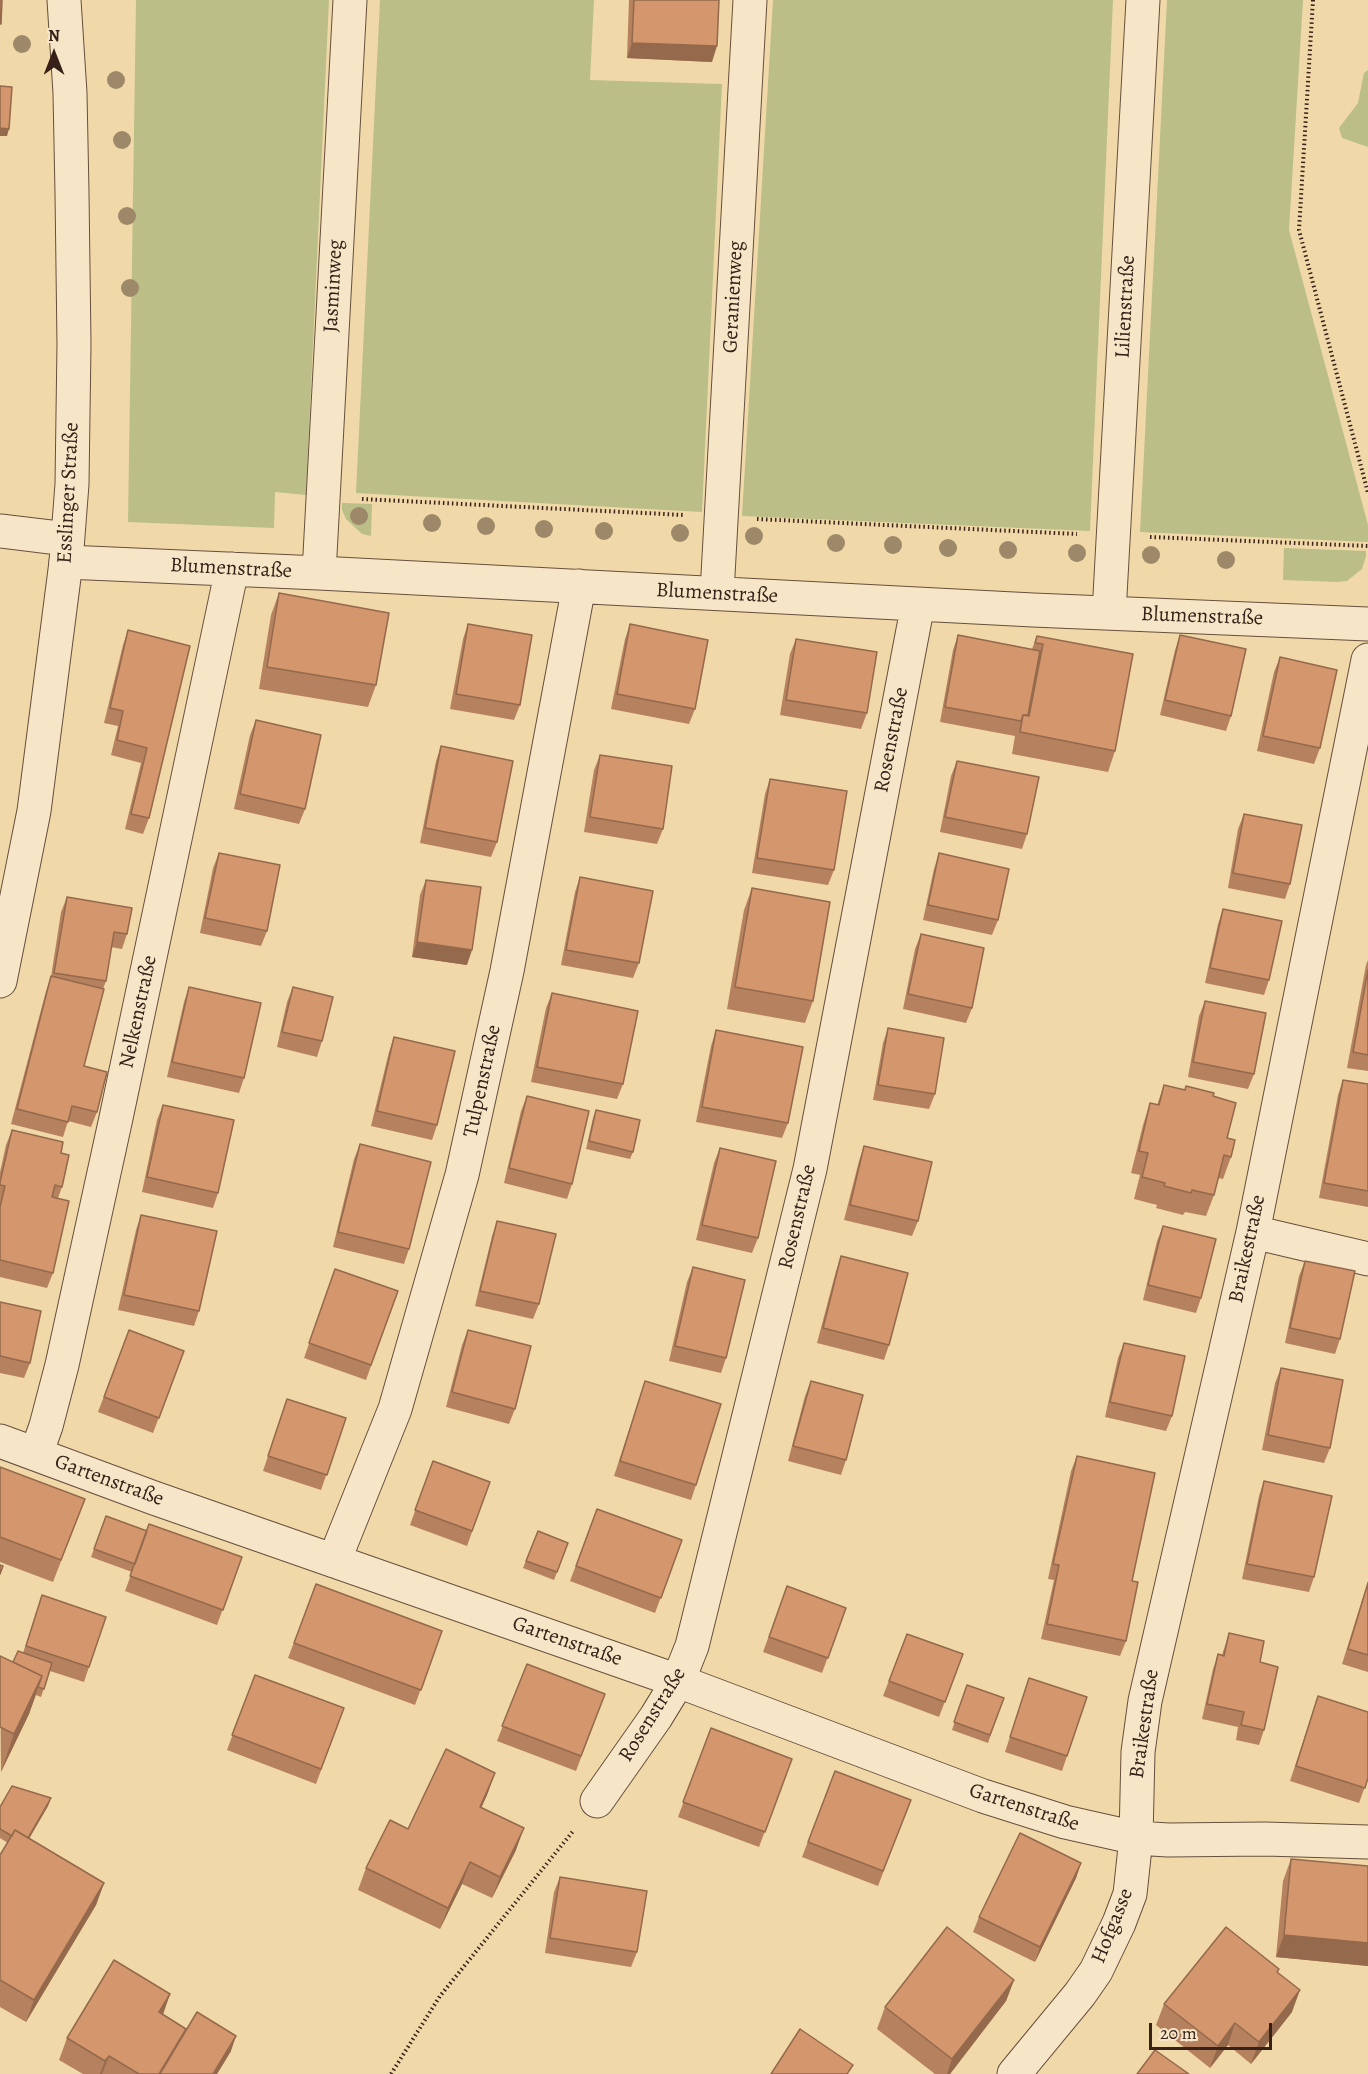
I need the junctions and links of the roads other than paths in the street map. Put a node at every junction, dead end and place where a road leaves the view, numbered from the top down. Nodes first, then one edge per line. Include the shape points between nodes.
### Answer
1 (64, 0) edge
2 (350, 0) edge
3 (750, 0) edge
4 (1143, 0) edge
5 (0, 531) edge
6 (67, 550) junction
7 (232, 569) junction
8 (319, 573) junction
9 (579, 586) junction
10 (717, 593) junction
11 (918, 604) junction
12 (1109, 613) junction
13 (1368, 624) edge
14 (1368, 660) edge
15 (0, 981) edge
16 (1252, 1232) junction
17 (1368, 1259) edge
18 (0, 1441) edge
19 (36, 1454) junction
20 (334, 1561) junction
21 (678, 1681) junction
22 (597, 1801) road end
23 (1136, 1838) junction
24 (1368, 1842) edge
25 (1014, 2074) edge

1 - 6 street, Esslinger Straße via 72,150 74,344
2 - 8 street, Jasminweg
3 - 10 street, Geranienweg
4 - 12 street, Lilienstraße
5 - 6 street, Blumenstraße
6 - 7 street, Blumenstraße
6 - 15 street, Esslinger Straße via 34,811
7 - 8 street, Blumenstraße
7 - 19 street, Nelkenstraße via 64,1353
8 - 9 street, Blumenstraße
9 - 10 street, Blumenstraße
9 - 20 street, Tulpenstraße via 507,971 462,1175 395,1408
10 - 11 street, Blumenstraße
11 - 12 street, Blumenstraße
11 - 21 street, Rosenstraße via 810,1169 707,1590
12 - 13 street, Blumenstraße
14 - 16 street, Braikestraße
16 - 17 street
16 - 23 street, Braikestraße via 1145,1701 1138,1752
18 - 19 street, Gartenstraße
19 - 20 street, Gartenstraße
20 - 21 street, Gartenstraße
21 - 22 street, Rosenstraße
21 - 23 street, Gartenstraße via 983,1796 1076,1825
23 - 24 street
23 - 25 street, Hofgasse via 1130,1894 1108,1949 1080,1994

